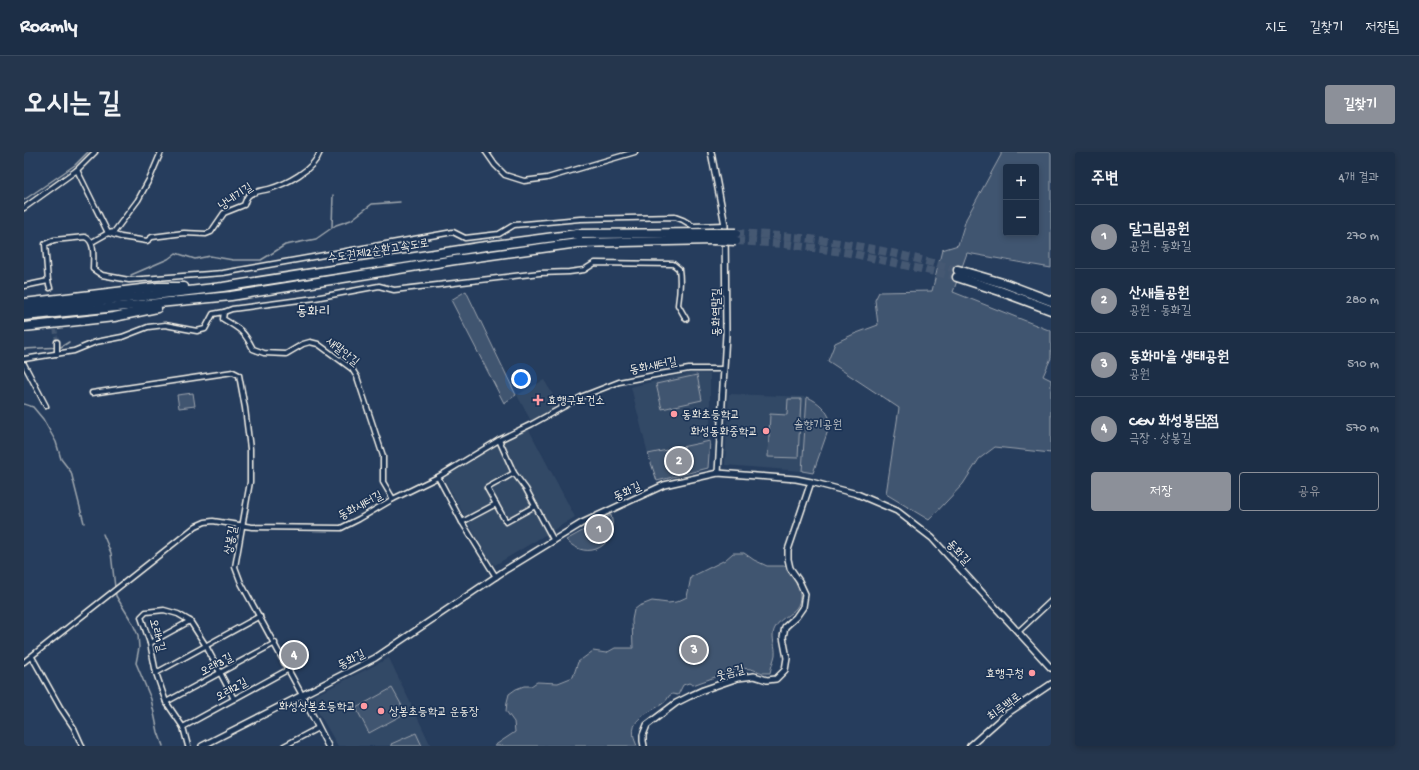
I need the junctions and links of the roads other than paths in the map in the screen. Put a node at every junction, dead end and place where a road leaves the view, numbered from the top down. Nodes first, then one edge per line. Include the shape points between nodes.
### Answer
1 (95, 152) edge
2 (161, 152) edge
3 (320, 152) edge
4 (486, 152) edge
5 (635, 152) edge
6 (711, 152) edge
7 (77, 170) junction
8 (24, 208) edge
9 (725, 225) junction
10 (108, 233) junction
11 (713, 237) junction
12 (736, 237) tunnel mouth
13 (92, 242) junction
14 (48, 281) junction
15 (24, 286) edge
16 (223, 287) junction
17 (50, 288) tunnel mouth
18 (191, 300) junction
19 (1051, 301) edge
20 (24, 303) edge
21 (24, 310) edge
22 (1051, 310) edge
23 (224, 312) junction
24 (24, 316) edge
25 (686, 319) dead end
26 (24, 327) edge
27 (57, 343) tunnel mouth
28 (57, 353) junction
29 (24, 359) edge
30 (24, 364) edge
31 (724, 369) junction
32 (92, 393) dead end
33 (46, 406) dead end
34 (499, 440) junction
35 (514, 473) junction
36 (718, 473) junction
37 (438, 477) junction
38 (811, 482) junction
39 (393, 499) junction
40 (496, 504) junction
41 (535, 506) junction
42 (462, 522) junction
43 (243, 526) junction
44 (554, 540) junction
45 (496, 577) junction
46 (1051, 601) edge
47 (260, 616) junction
48 (190, 621) junction
49 (1018, 632) junction
50 (150, 643) junction
51 (275, 643) junction
52 (206, 646) junction
53 (32, 657) junction
54 (24, 662) edge
55 (1051, 668) edge
56 (289, 669) junction
57 (156, 673) junction
58 (220, 674) junction
59 (1051, 684) edge
60 (302, 695) junction
61 (234, 699) junction
62 (166, 702) junction
63 (183, 727) junction
64 (318, 728) junction
65 (210, 744) edge
66 (82, 746) edge
67 (188, 746) edge
68 (202, 746) edge
69 (284, 746) edge
70 (328, 746) edge
71 (644, 746) edge
72 (970, 746) edge

1 - 7 street
2 - 10 street via 138,200 114,232
3 - 10 street, 낭내기길 via 318,160 303,173 270,189 248,196 244,205 224,213 211,232 206,234 184,233 152,237 147,241
4 - 5 street via 505,175 524,180 547,178
6 - 9 street, 동화역말길
7 - 8 street
7 - 10 street
9 - 13 street via 693,226 675,217 580,219 514,225 499,234 465,238 453,232 223,273 129,280 102,275 94,269
9 - 31 street, 동화역말길
10 - 13 street
11 - 12 highway, 수도권제2순환고속도로, bridge
11 - 16 highway, 수도권제2순환고속도로 via 577,234
11 - 18 highway, 수도권제2순환고속도로 via 578,243 246,294
13 - 14 street via 85,237 54,240 45,244
14 - 15 street
14 - 17 street
16 - 20 highway via 158,287
16 - 21 highway, 수도권제2순환고속도로
18 - 24 highway, 수도권제2순환고속도로
18 - 26 highway via 114,317
19 - 22 highway via 1006,284 958,273
23 - 25 street via 379,286 394,290 569,272 584,270 595,263 611,262 673,264 680,269 678,305
23 - 28 street via 213,314 205,329 197,331 165,325 148,327 74,351
23 - 39 street, 새말안길 via 223,318 246,335 253,349 264,353 286,354 310,342 318,344 352,369 357,377 383,456 384,482
27 - 28 street
28 - 29 street
30 - 33 street
31 - 34 street, 동화새터길 via 689,368 619,382 582,396
31 - 36 street, 동화역말길
32 - 43 street, 상봉길 via 233,372 239,374 250,449 250,482
34 - 35 street
34 - 37 street, 동화새터길
35 - 40 street via 487,488
35 - 41 street via 526,488
36 - 38 street, 동화길
36 - 44 street, 동화길 via 664,485 582,523
37 - 39 street, 동화새터길
37 - 42 street
38 - 49 street, 동화길 via 857,494 897,511 932,538
38 - 71 street, 웃음길 via 788,550 790,568 805,594 803,608 785,627 785,670 776,679 767,680 754,676 738,678 676,703 647,725 643,735
39 - 43 street, 동화새터길 via 341,528
40 - 41 street via 506,522
40 - 42 street
41 - 44 street
42 - 45 street
43 - 47 street, 상봉길 via 235,567
43 - 53 street, 동화새터길 via 213,520 196,526
44 - 45 street, 동화길
45 - 60 street, 동화길 via 390,649
46 - 49 street
47 - 51 street, 상봉길
47 - 52 street
48 - 50 street
48 - 50 street, 오래1길 via 164,610 146,612 141,617
48 - 52 street
49 - 55 street, 동화길
50 - 57 street, 오래1길
51 - 56 street, 상봉길
51 - 58 street, 오래3길
52 - 57 street
52 - 58 street
53 - 54 street, 동화새터길
53 - 66 street
56 - 60 street, 상봉길
56 - 61 street, 오래2길
57 - 62 street, 오래1길
58 - 61 street
58 - 62 street, 오래3길
59 - 72 street, 최루백로 via 1005,715
60 - 64 street, 상봉길
60 - 65 street, 동화길
61 - 63 street, 오래2길
62 - 63 street, 오래1길
63 - 67 street, 오래1길
64 - 69 street
64 - 70 street, 상봉길
65 - 68 street, 동화길

